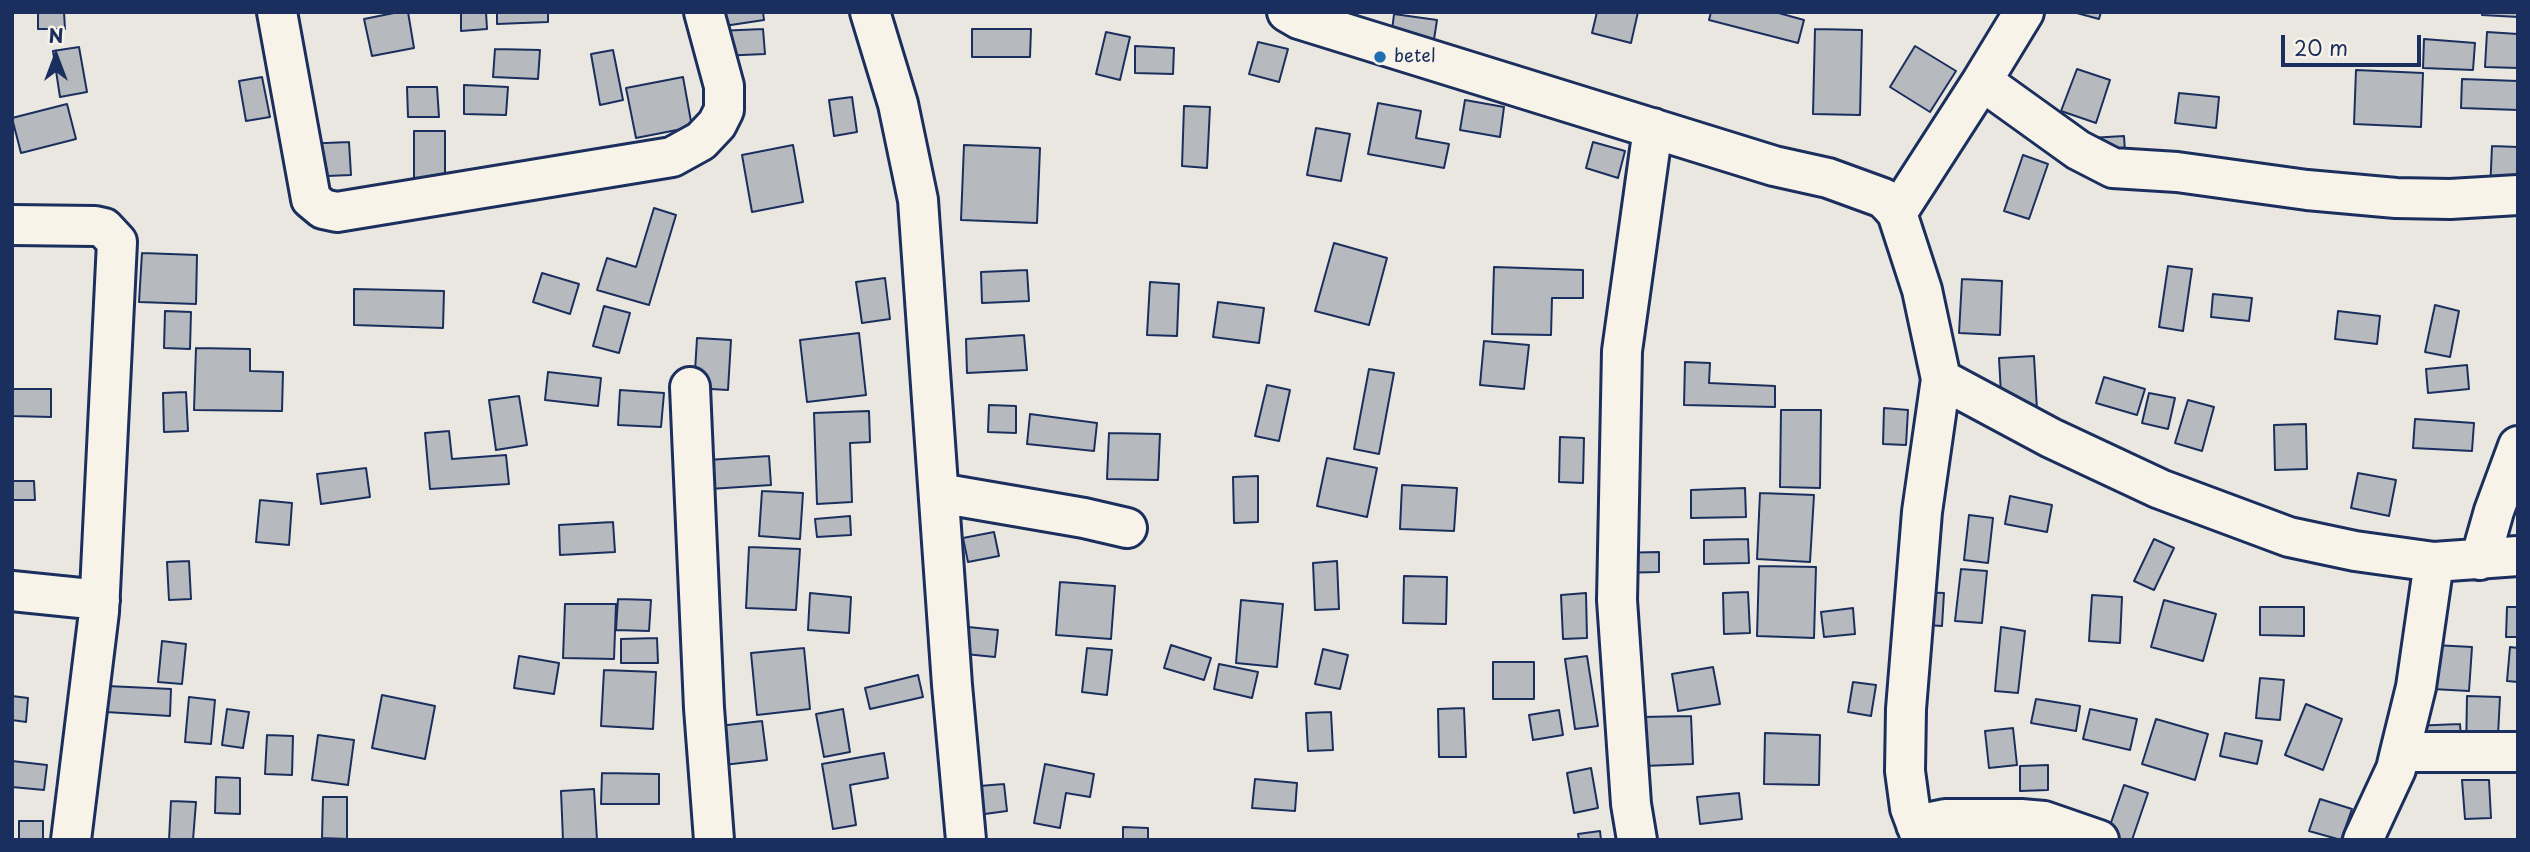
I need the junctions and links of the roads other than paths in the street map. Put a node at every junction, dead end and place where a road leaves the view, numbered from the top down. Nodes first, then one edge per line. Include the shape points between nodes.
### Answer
1 (277, 12) edge
2 (704, 12) edge
3 (870, 12) edge
4 (1287, 12) edge
5 (2024, 12) edge
6 (1982, 81) junction
7 (1653, 128) junction
8 (2518, 195) edge
9 (1896, 213) junction
10 (12, 225) edge
11 (1941, 379) junction
12 (690, 387) dead end
13 (2518, 446) edge
14 (939, 493) junction
15 (1127, 528) dead end
16 (2518, 556) edge
17 (2480, 560) junction
18 (2434, 562) junction
19 (12, 591) edge
20 (100, 600) junction
21 (2400, 752) junction
22 (2518, 752) edge
23 (1919, 832) edge
24 (71, 840) edge
25 (714, 840) edge
26 (966, 840) edge
27 (1637, 840) edge
28 (2099, 840) edge
29 (2363, 840) edge

1 - 2 street via 311,199 323,209 337,212 672,157 701,141 718,124 723,110 724,86
3 - 14 street via 898,104 918,200
4 - 7 street
5 - 6 street
6 - 8 street via 2078,150 2113,168 2383,197
6 - 9 street
7 - 9 street via 1828,178 1883,198
7 - 27 street via 1622,365 1617,600
9 - 11 street via 1922,290
10 - 20 street via 94,226 104,228 117,242
11 - 18 street via 2052,438 2224,515 2288,537
11 - 23 street via 1922,512 1906,709 1905,771
12 - 25 street
13 - 17 street
14 - 15 street
14 - 26 street
16 - 17 street
17 - 18 street
18 - 21 street via 2416,687
19 - 20 street
20 - 24 street
21 - 22 street
21 - 29 street
23 - 28 street via 1945,819 2021,819 2044,821

